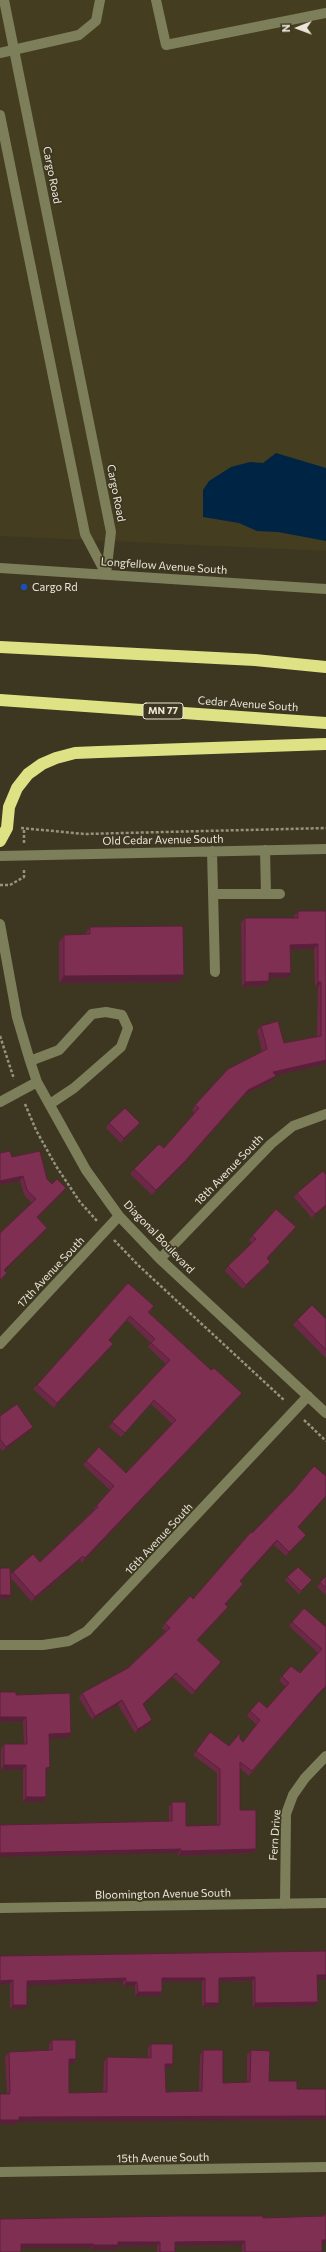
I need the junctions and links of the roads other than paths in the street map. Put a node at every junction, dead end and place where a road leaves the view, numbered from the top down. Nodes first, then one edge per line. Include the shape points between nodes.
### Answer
1 (4, 0) edge
2 (100, 0) edge
3 (156, 0) edge
4 (326, 13) edge
5 (14, 49) junction
6 (0, 52) edge
7 (0, 115) edge
8 (0, 568) edge
9 (106, 574) junction
10 (326, 589) edge
11 (0, 648) edge
12 (326, 667) edge
13 (0, 700) edge
14 (326, 723) edge
15 (326, 744) edge
16 (0, 841) edge
17 (326, 849) edge
18 (265, 850) junction
19 (212, 851) junction
20 (0, 856) edge
21 (213, 894) junction
22 (266, 894) junction
23 (280, 894) dead end
24 (0, 924) edge
25 (3, 958) edge
26 (215, 972) dead end
27 (30, 1061) junction
28 (37, 1082) junction
29 (0, 1102) edge
30 (50, 1104) junction
31 (326, 1114) edge
32 (119, 1216) junction
33 (160, 1259) junction
34 (0, 1344) edge
35 (308, 1396) junction
36 (326, 1413) edge
37 (0, 1645) edge
38 (326, 1756) edge
39 (326, 1903) edge
40 (285, 1904) junction
41 (0, 1908) edge
42 (326, 2167) edge
43 (0, 2172) edge

1 - 5 street, Cargo Road
2 - 5 street via 96,21 79,35
3 - 4 street via 166,46
5 - 6 street
5 - 9 street, Cargo Road via 111,532
7 - 9 street via 85,534
8 - 9 street, Longfellow Avenue South
9 - 10 street, Longfellow Avenue South
11 - 12 highway via 255,660
13 - 14 highway, Cedar Avenue South / MN 77
15 - 16 highway via 76,753 56,758 28,774 17,788 9,808 7,828
17 - 18 street, Old Cedar Avenue South
18 - 19 street, Old Cedar Avenue South
18 - 22 street
19 - 20 street, Old Cedar Avenue South
19 - 21 street
21 - 22 street
21 - 26 street
22 - 23 street
24 - 25 street, Diagonal Boulevard
25 - 27 street, Diagonal Boulevard via 16,1017
27 - 28 street, Diagonal Boulevard
27 - 30 street via 59,1050 92,1014 106,1012 122,1015 128,1028 120,1047 74,1088
28 - 29 street
28 - 30 street, Diagonal Boulevard
30 - 32 street, Diagonal Boulevard via 86,1170
31 - 33 street, 18th Avenue South via 293,1126 271,1144
32 - 33 street, Diagonal Boulevard
32 - 34 street, 17th Avenue South
33 - 35 street, Diagonal Boulevard
35 - 36 street, Diagonal Boulevard
35 - 37 street, 16th Avenue South via 87,1631 68,1641 44,1645
38 - 40 street, Fern Drive via 293,1795 286,1814
39 - 40 street, Bloomington Avenue South
40 - 41 street, Bloomington Avenue South
42 - 43 street, 15th Avenue South

